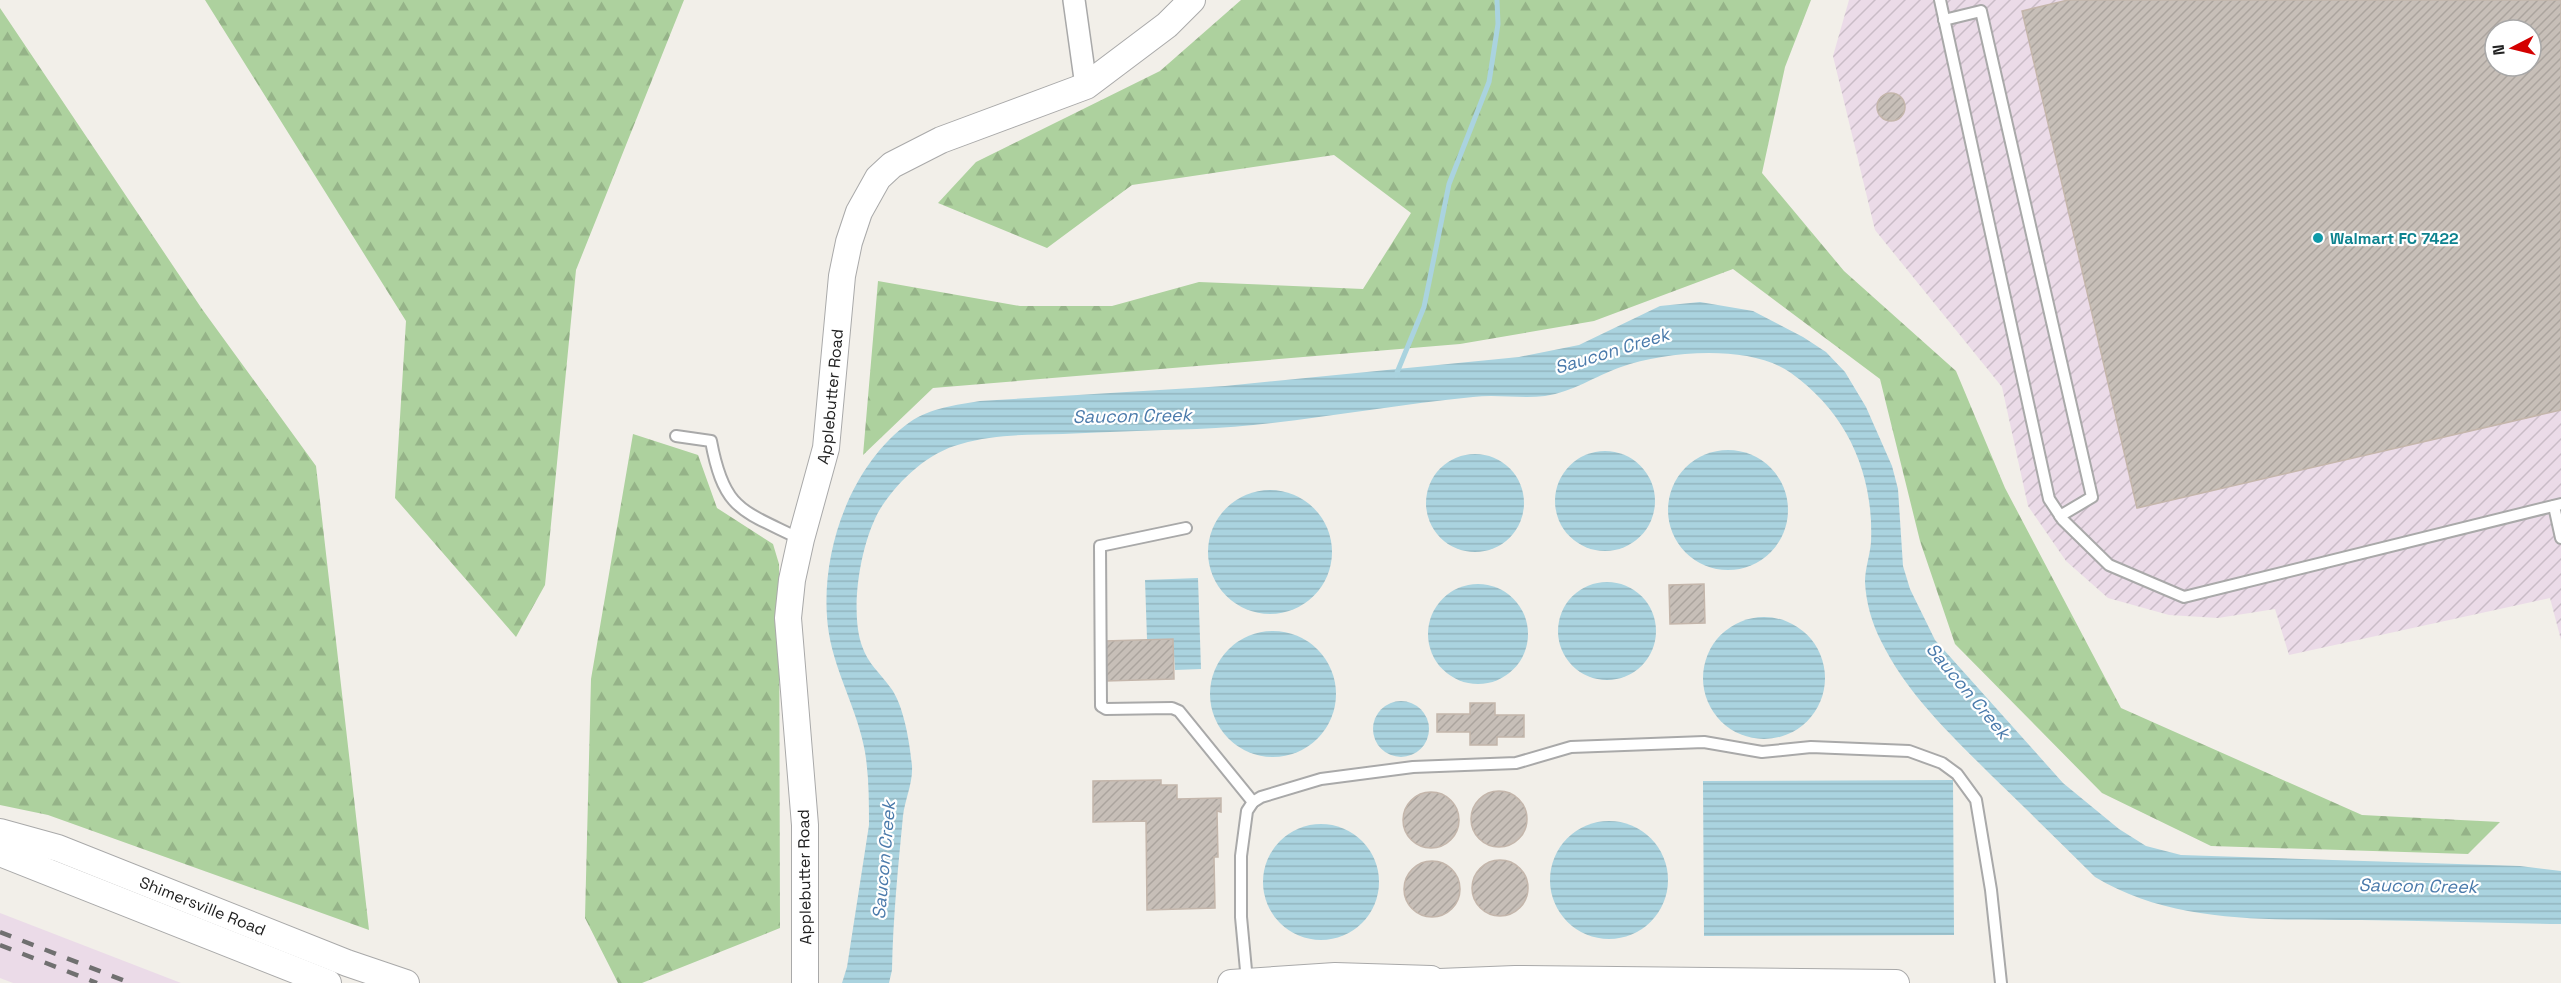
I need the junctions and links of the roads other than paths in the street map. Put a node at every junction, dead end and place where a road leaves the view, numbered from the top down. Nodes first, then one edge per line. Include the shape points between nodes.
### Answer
1 (1074, 0) edge
2 (1192, 0) edge
3 (1940, 0) edge
4 (1944, 20) junction
5 (1086, 86) junction
6 (676, 436) dead end
7 (2558, 505) edge
8 (2060, 516) junction
9 (1186, 528) dead end
10 (2561, 538) edge
11 (801, 539) junction
12 (1253, 802) junction
13 (0, 832) edge
14 (0, 854) edge
15 (806, 946) junction
16 (1455, 980) junction
17 (1239, 982) edge
18 (328, 983) edge
19 (406, 983) edge
20 (789, 983) edge
21 (805, 983) edge
22 (1414, 983) edge
23 (1896, 983) edge
24 (2001, 983) edge

1 - 5 street
2 - 5 street, Applebutter Road via 1167,25
3 - 4 lane
4 - 8 lane via 2049,499
4 - 8 lane via 1981,12 2092,497
5 - 11 street, Applebutter Road via 941,140 892,165 866,197 849,242 842,276 826,448
6 - 11 lane via 711,441 717,477 727,495 743,510
7 - 8 lane via 2184,597 2109,565
7 - 10 lane
9 - 12 lane via 1100,546 1101,706 1179,711
11 - 15 street, Applebutter Road via 788,618 805,825
12 - 17 lane via 1247,811 1241,856
12 - 24 lane via 1321,779 1413,767 1516,763 1571,747 1704,742 1762,752 1811,747 1909,751 1942,763 1957,774 1976,800
13 - 19 street, Shimersville Road via 58,848
14 - 18 street, Shimersville Road
15 - 20 street
15 - 21 street, Applebutter Road
16 - 17 street via 1344,976
16 - 22 street
16 - 23 street

